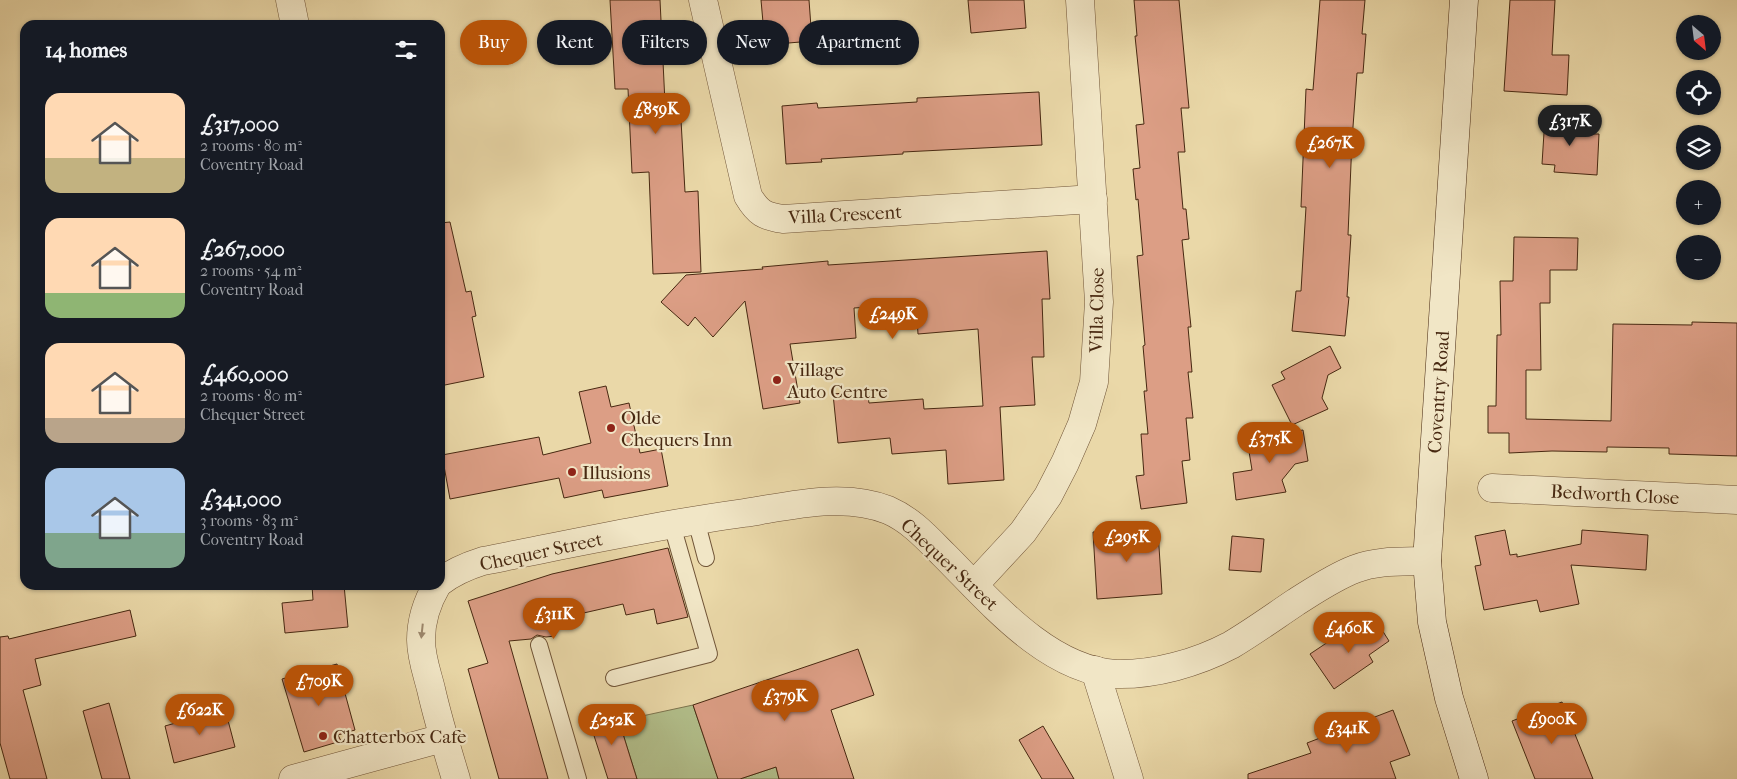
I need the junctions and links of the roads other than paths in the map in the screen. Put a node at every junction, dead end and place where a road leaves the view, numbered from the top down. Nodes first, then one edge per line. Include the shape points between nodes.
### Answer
1 (290, 0) edge
2 (703, 0) edge
3 (1080, 0) edge
4 (1464, 0) edge
5 (294, 20) edge
6 (1093, 199) junction
7 (1492, 488) dead end
8 (1737, 500) edge
9 (684, 522) junction
10 (706, 558) dead end
11 (1427, 561) junction
12 (445, 579) edge
13 (974, 585) junction
14 (434, 590) edge
15 (539, 645) dead end
16 (1095, 670) junction
17 (614, 678) dead end
18 (443, 738) junction
19 (293, 779) edge
20 (456, 779) edge
21 (578, 779) edge
22 (1129, 779) edge
23 (1474, 779) edge

1 - 5 street
2 - 6 street, Villa Crescent via 748,196 755,208 768,216 783,219
3 - 6 street, Villa Close
4 - 11 street, Coventry Road
6 - 13 street, Villa Close via 1099,302 1094,382 1082,424 1048,496 1023,532
7 - 8 street, Bedworth Close
9 - 10 lane
9 - 12 street, Chequer Street via 483,561
9 - 13 street, Chequer Street via 804,504 841,502 870,505 913,524
9 - 17 lane via 709,654
11 - 16 street, Chequer Street via 1381,563 1357,568 1331,580 1230,645 1197,660 1162,670 1134,673 1114,674
11 - 23 street, Coventry Road via 1432,622
13 - 16 street, Chequer Street via 1024,634 1071,662
14 -> 18 street via 429,599 421,640
15 - 21 lane
16 - 22 street
18 - 19 street
18 - 20 street

